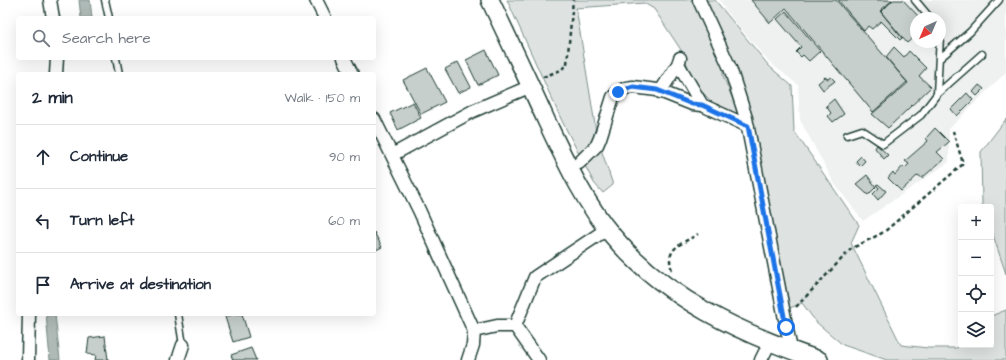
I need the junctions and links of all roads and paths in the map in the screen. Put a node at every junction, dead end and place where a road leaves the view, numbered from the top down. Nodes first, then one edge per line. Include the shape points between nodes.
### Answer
1 (50, 0) edge
2 (105, 0) edge
3 (316, 0) edge
4 (490, 0) edge
5 (573, 0) edge
6 (699, 0) edge
7 (915, 0) edge
8 (999, 0) edge
9 (925, 12) edge
10 (53, 16) edge
11 (109, 16) edge
12 (324, 16) edge
13 (939, 48) edge
14 (982, 54) dead end
15 (939, 59) junction
16 (57, 60) edge
17 (116, 60) edge
18 (345, 60) edge
19 (56, 72) edge
20 (119, 72) edge
21 (351, 72) edge
22 (535, 83) junction
23 (660, 92) junction
24 (938, 94) junction
25 (702, 105) junction
26 (376, 123) edge
27 (748, 126) junction
28 (953, 131) dead end
29 (847, 134) dead end
30 (392, 155) junction
31 (579, 163) dead end
32 (607, 228) junction
33 (698, 234) dead end
34 (670, 289) junction
35 (29, 316) edge
36 (178, 316) edge
37 (785, 319) junction
38 (515, 326) junction
39 (474, 331) junction
40 (770, 342) junction
41 (183, 344) junction
42 (797, 355) edge
43 (28, 360) edge
44 (178, 360) edge
45 (187, 360) edge
46 (468, 360) edge
47 (539, 360) edge
48 (761, 360) edge
49 (819, 360) edge

1 - 10 street
2 - 11 lane
3 - 12 street
4 - 22 street
5 - 22 path via 567,64 561,70
6 - 27 street via 730,68
7 - 9 lane
8 - 15 lane via 970,32
13 - 15 lane
14 - 24 lane
15 - 24 lane
16 - 19 street
17 - 20 lane
18 - 21 street
22 - 30 street via 473,111
22 - 32 street via 583,194
23 - 25 street via 692,104
23 - 25 street via 679,61
23 - 31 street via 633,87 618,92 610,102 597,145
24 - 29 lane via 921,115 883,144 862,130
25 - 27 street
26 - 30 street
27 - 37 street
28 - 37 path via 962,165 884,232 850,249
30 - 39 street
32 - 34 street via 634,257
32 - 38 street via 535,277
33 - 34 path via 672,249 671,267 676,280
34 - 40 street via 710,315
35 - 43 street
36 - 41 lane
37 - 42 street
38 - 39 street via 497,326
38 - 47 street
39 - 46 street
40 - 42 street
40 - 48 street
41 - 44 street
41 - 45 street
42 - 49 street

